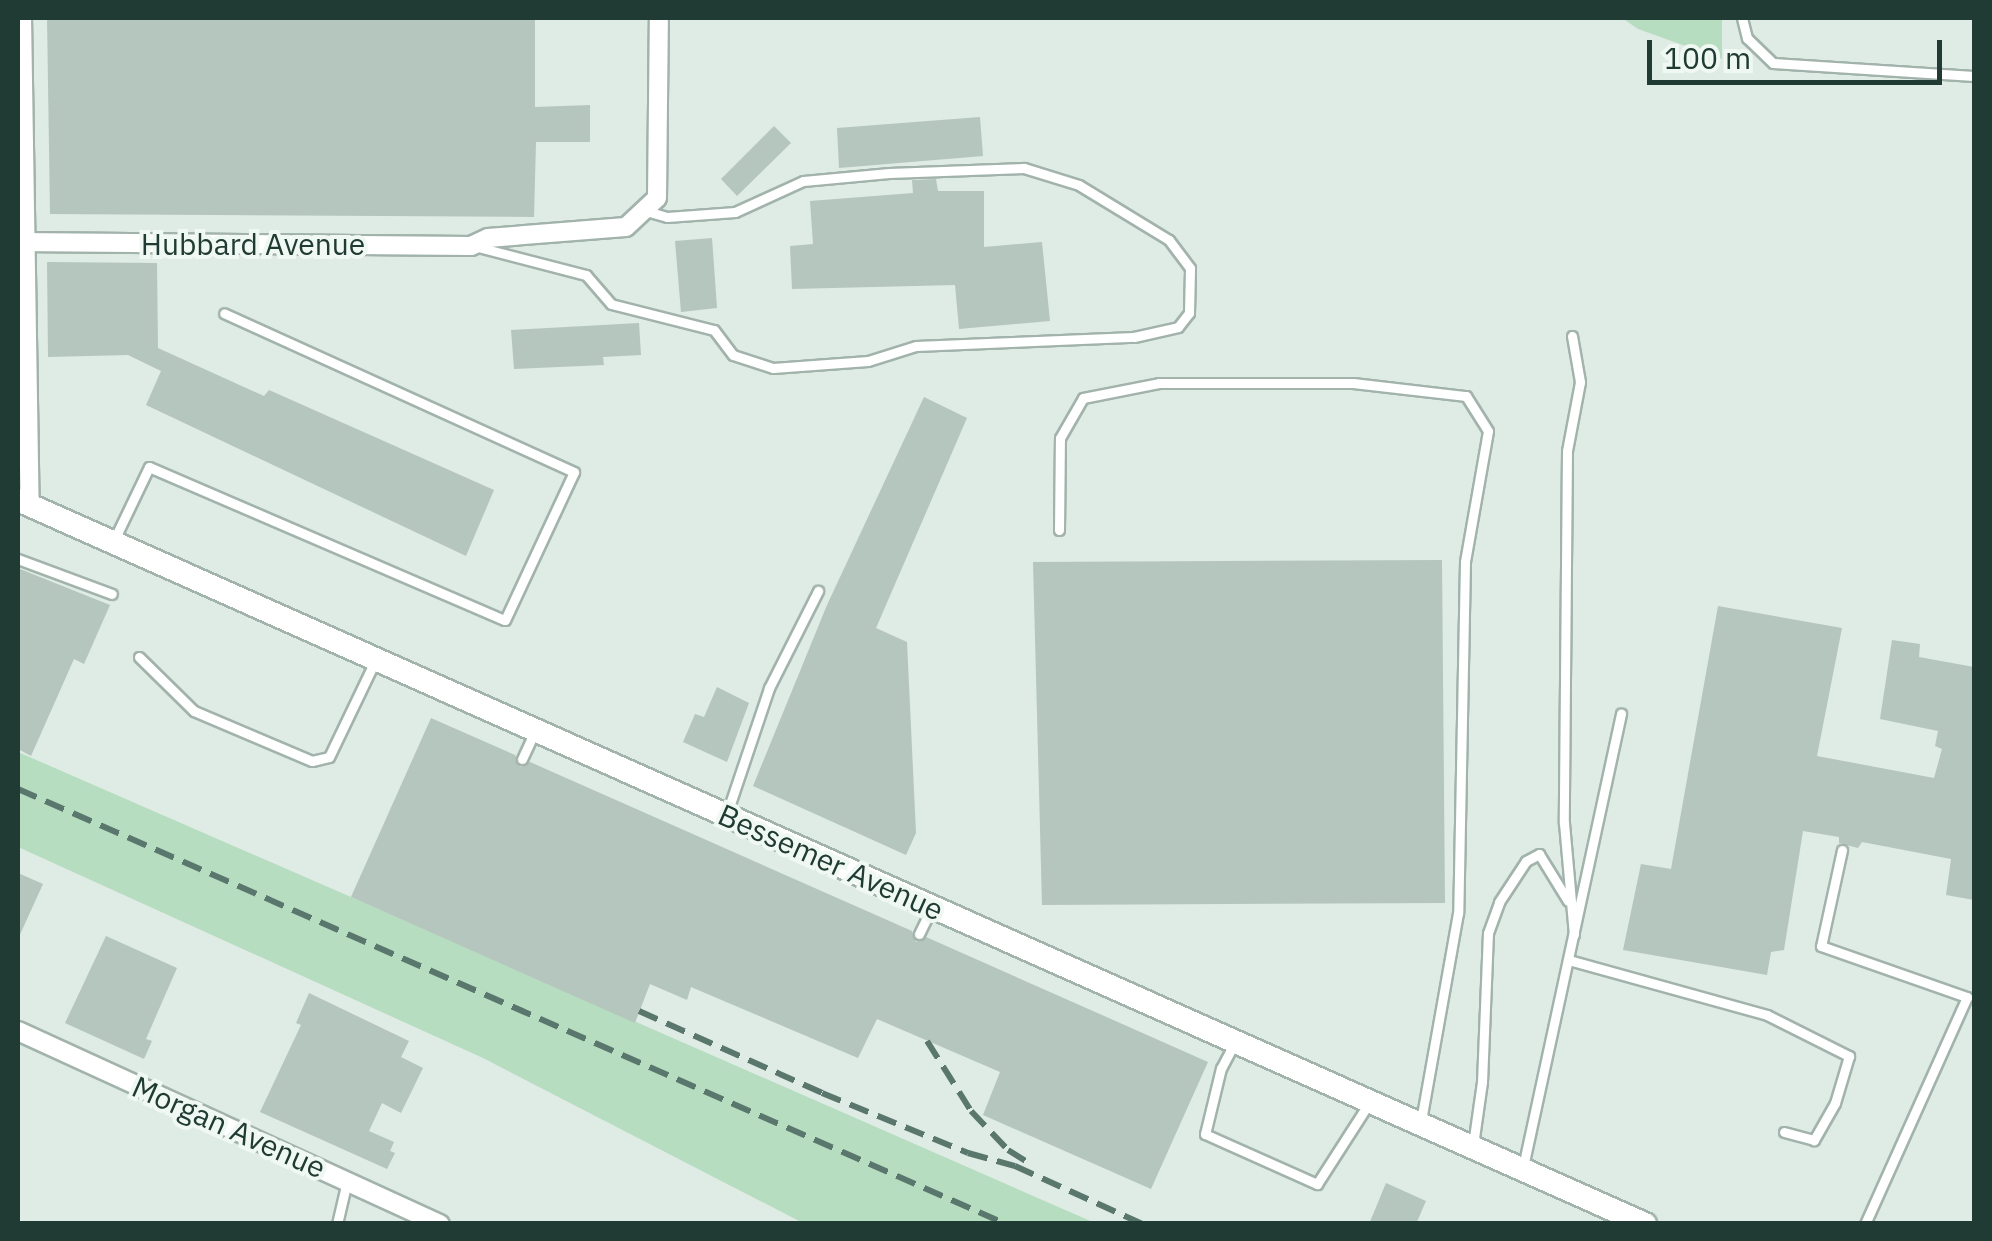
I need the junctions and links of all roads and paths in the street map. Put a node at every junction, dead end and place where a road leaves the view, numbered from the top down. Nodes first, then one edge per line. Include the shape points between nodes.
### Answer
1 (22, 18) edge
2 (659, 18) edge
3 (1742, 18) edge
4 (1974, 76) edge
5 (644, 210) junction
6 (21, 242) edge
7 (479, 242) junction
8 (224, 313) dead end
9 (1572, 336) dead end
10 (24, 503) edge
11 (1060, 530) dead end
12 (113, 543) junction
13 (18, 558) edge
14 (818, 591) dead end
15 (112, 594) dead end
16 (139, 657) dead end
17 (376, 660) junction
18 (1621, 714) dead end
19 (535, 730) junction
20 (522, 759) dead end
21 (726, 816) junction
22 (1842, 850) dead end
23 (932, 906) junction
24 (1571, 907) junction
25 (919, 934) dead end
26 (1574, 935) junction
27 (1569, 960) junction
28 (1971, 994) edge
29 (18, 1031) edge
30 (1235, 1041) junction
31 (1370, 1101) junction
32 (1420, 1124) junction
33 (1784, 1132) dead end
34 (1473, 1147) junction
35 (1523, 1169) junction
36 (346, 1181) junction
37 (336, 1224) edge
38 (440, 1224) edge
39 (1645, 1224) edge
40 (1865, 1224) edge

1 - 6 street
2 - 5 street via 656,198
3 - 4 lane via 1746,38 1772,63
5 - 7 street, Hubbard Avenue via 626,227
5 - 7 lane via 667,217 735,212 803,182 1024,168 1080,185 1169,240 1190,268 1189,313 1178,327 1134,337 916,346 868,361 773,368 734,355 714,330 611,304 586,275
6 - 7 street, Hubbard Avenue
6 - 10 street
8 - 12 lane via 574,472 505,620 149,466
9 - 24 lane via 1580,382 1567,451 1564,823
10 - 12 street, Bessemer Avenue
11 - 32 lane via 1060,438 1083,398 1159,383 1353,383 1466,396 1488,431 1464,562 1458,913
12 - 17 street, Bessemer Avenue
13 - 15 lane
14 - 21 lane via 768,688
16 - 17 lane via 194,711 312,761 329,757
17 - 19 street, Bessemer Avenue
18 - 26 lane
19 - 20 lane
19 - 21 street, Bessemer Avenue
21 - 23 street, Bessemer Avenue
22 - 28 lane via 1821,946
23 - 25 lane
23 - 30 street, Bessemer Avenue
24 - 26 lane
24 - 34 lane via 1539,854 1526,861 1499,902 1488,933
26 - 27 lane
27 - 33 lane via 1767,1015 1849,1056 1835,1103 1814,1140
27 - 35 lane
28 - 40 lane
29 - 36 street, Morgan Avenue
30 - 31 street, Bessemer Avenue
30 - 31 lane via 1205,1134 1317,1184
31 - 32 street, Bessemer Avenue
32 - 34 street, Bessemer Avenue
34 - 35 street, Bessemer Avenue
35 - 39 street, Bessemer Avenue
36 - 37 lane
36 - 38 street, Morgan Avenue

